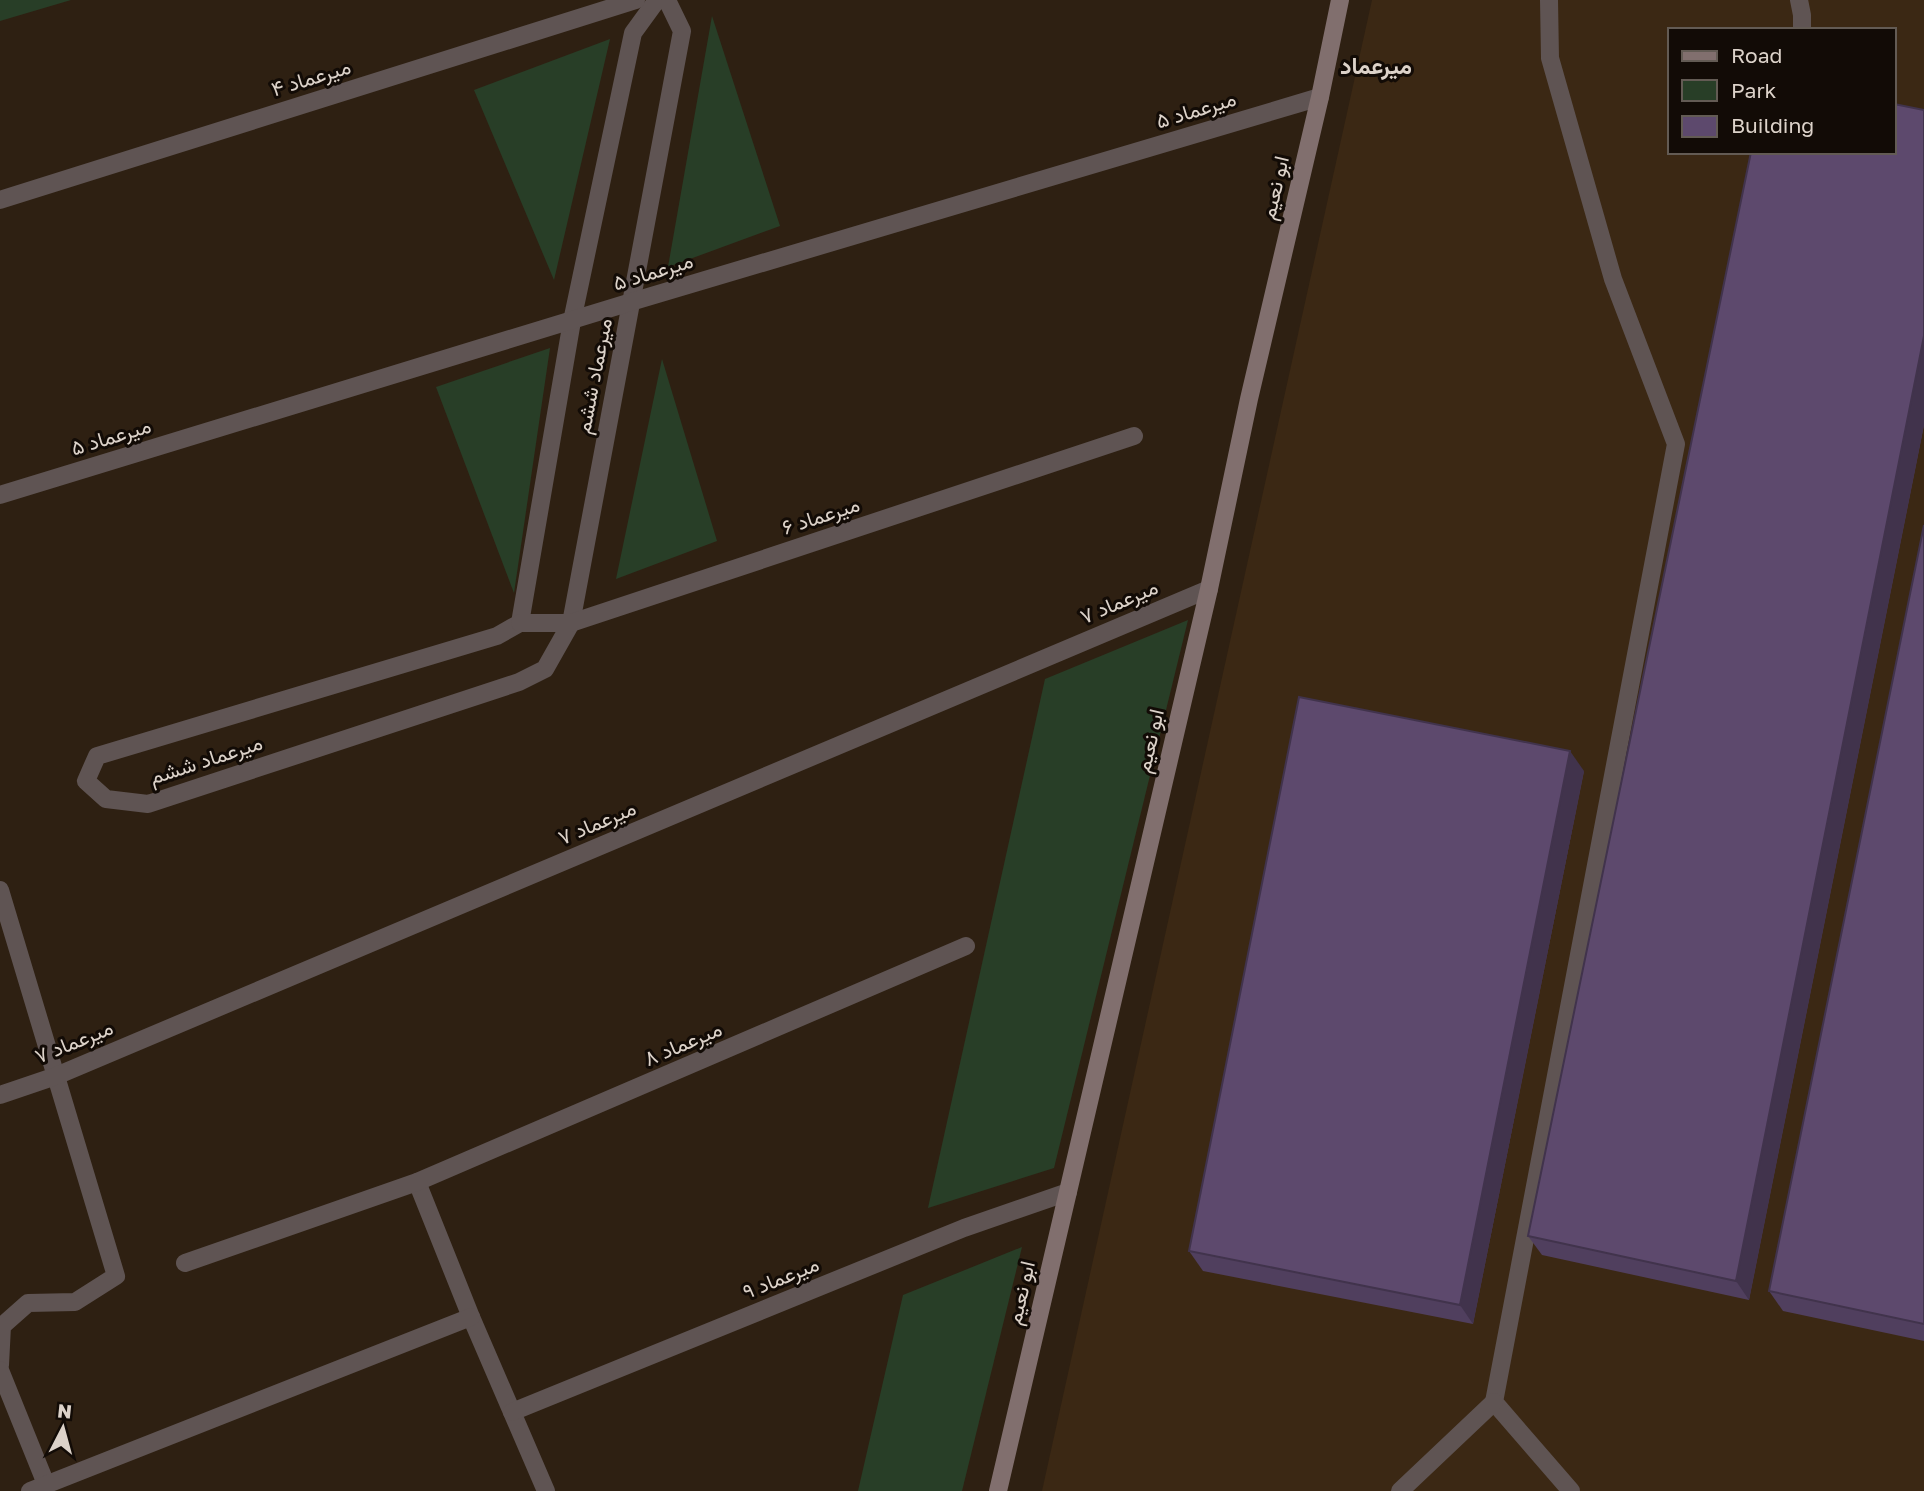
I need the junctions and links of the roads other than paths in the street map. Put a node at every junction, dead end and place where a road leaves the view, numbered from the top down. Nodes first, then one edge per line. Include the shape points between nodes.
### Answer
1 (636, 0) edge
2 (657, 0) edge
3 (667, 0) edge
4 (1340, 0) edge
5 (1549, 0) edge
6 (1799, 0) edge
7 (1802, 28) edge
8 (1320, 97) junction
9 (0, 200) edge
10 (631, 303) junction
11 (572, 321) junction
12 (1134, 436) dead end
13 (0, 495) edge
14 (1209, 589) junction
15 (520, 623) junction
16 (571, 623) junction
17 (0, 890) edge
18 (967, 946) dead end
19 (55, 1076) junction
20 (0, 1095) edge
21 (417, 1182) junction
22 (1068, 1192) junction
23 (186, 1263) dead end
24 (471, 1317) junction
25 (0, 1368) edge
26 (1494, 1402) junction
27 (512, 1412) junction
28 (38, 1488) edge
29 (546, 1491) edge
30 (998, 1491) edge
31 (1400, 1491) edge
32 (1571, 1491) edge

1 - 9 street, میرعماد ۴
2 - 11 street, میرعماد ششم via 633,33
3 - 10 street, میرعماد ششم via 682,31
4 - 8 main road, ابو نعیم
5 - 26 street via 1550,58 1613,279 1676,444
6 - 7 street
8 - 10 street, میرعماد ۵
8 - 14 main road, ابو نعیم
10 - 11 street, میرعماد ۵
10 - 16 street, میرعماد ششم
11 - 13 street, میرعماد ۵
11 - 15 street, میرعماد ششم
12 - 16 street, میرعماد ۶
14 - 19 street, میرعماد ۷
14 - 22 main road, ابو نعیم
15 - 16 street, میرعماد ۶
15 - 16 street, میرعماد ششم via 497,636 97,756 86,781 106,799 148,803 161,799 519,682 545,669
17 - 19 street
18 - 21 street, میرعماد ۸
19 - 20 street, میرعماد ۷
19 - 25 street via 116,1276 75,1303 28,1303 2,1326
21 - 23 street, میرعماد ۸
21 - 24 street
22 - 27 street, میرعماد ۹ via 964,1228
22 - 30 main road, ابو نعیم
24 - 27 street
24 - 28 street
25 - 28 street
26 - 31 street
26 - 32 street
27 - 29 street

